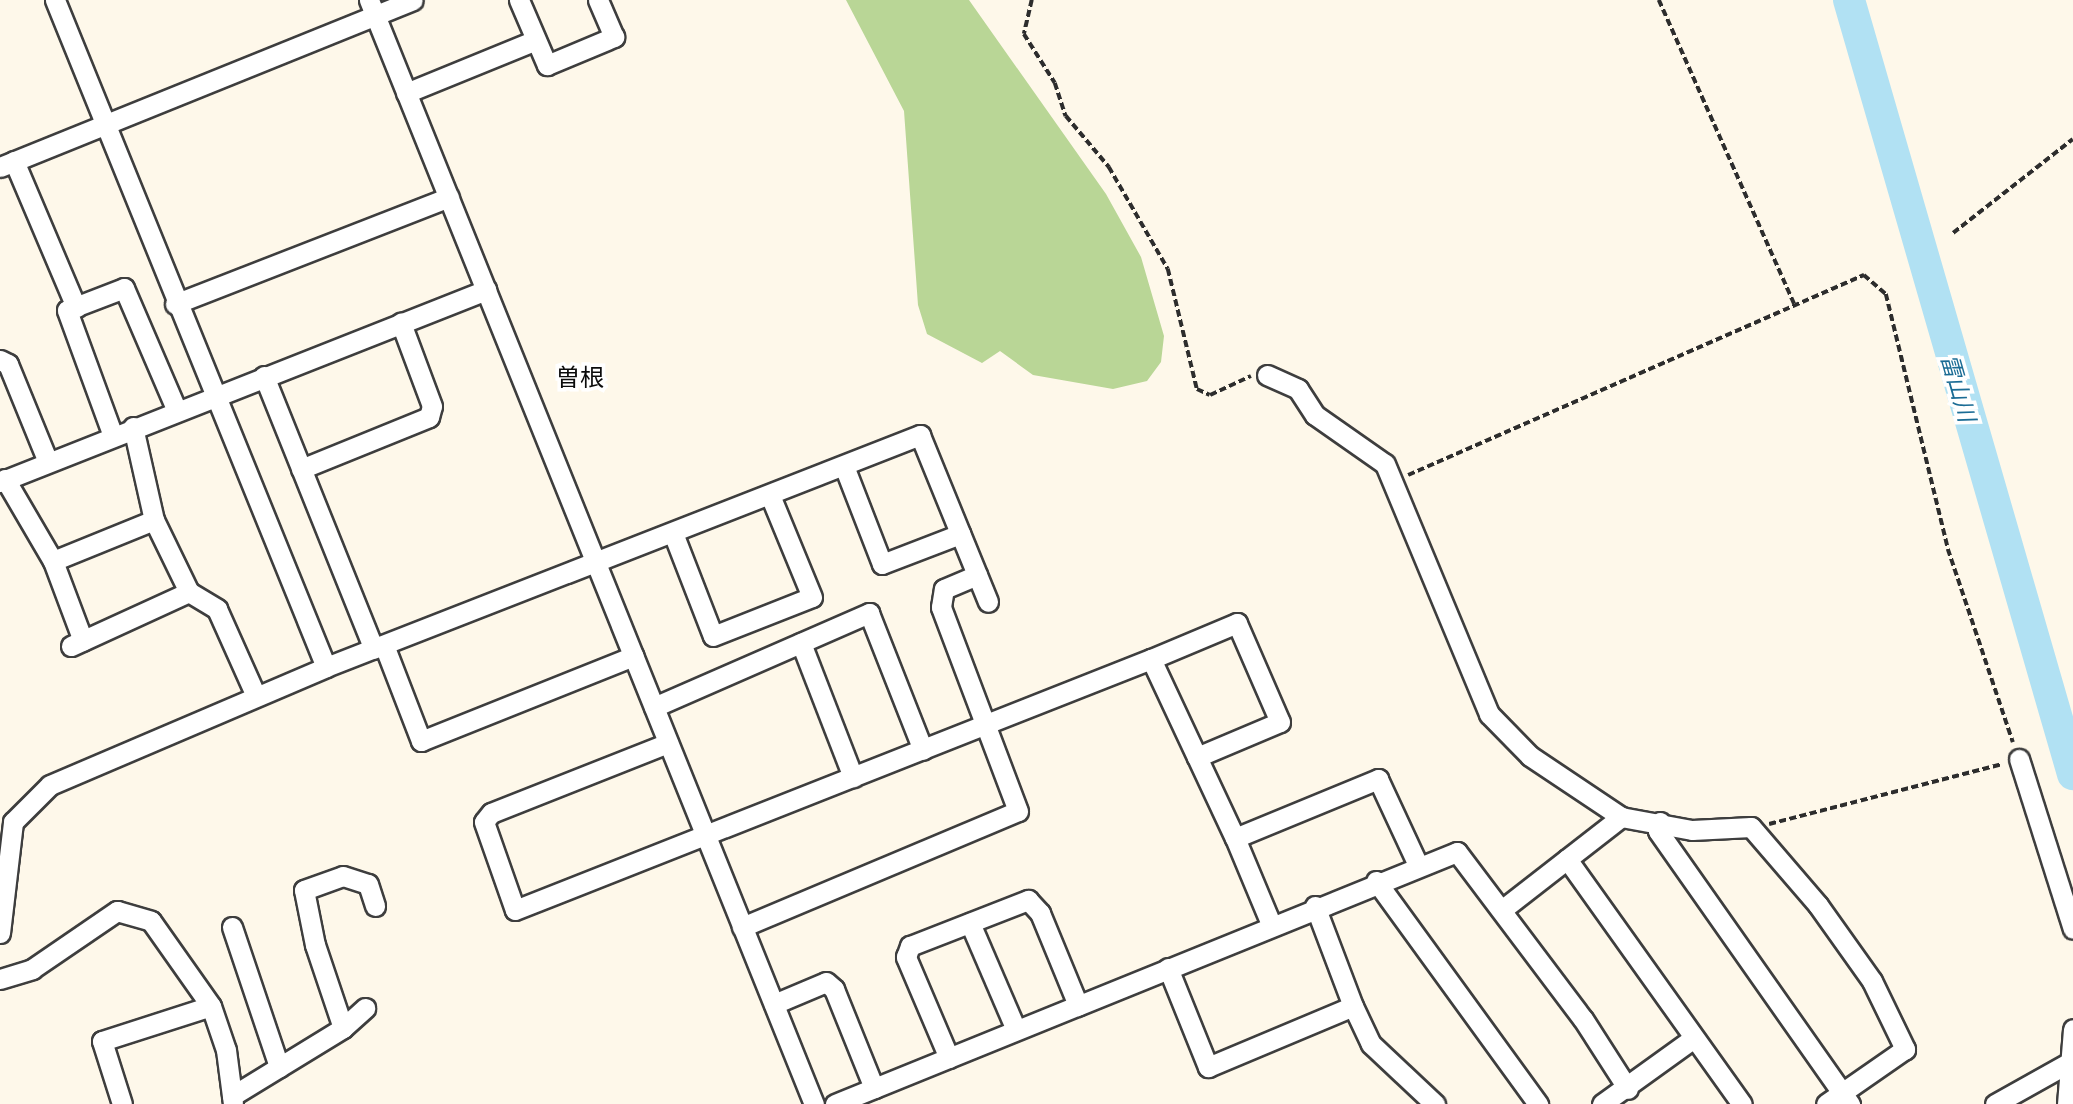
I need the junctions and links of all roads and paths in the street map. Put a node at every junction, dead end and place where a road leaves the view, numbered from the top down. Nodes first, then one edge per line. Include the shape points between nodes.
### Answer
1 (55, 0) edge
2 (413, 0) edge
3 (519, 0) edge
4 (598, 0) edge
5 (1032, 0) edge
6 (1659, 0) edge
7 (372, 8) edge
8 (536, 40) junction
9 (406, 93) junction
10 (103, 126) junction
11 (2073, 139) edge
12 (7, 164) edge
13 (449, 198) junction
14 (1953, 233) dead end
15 (486, 290) junction
16 (175, 304) junction
17 (1795, 305) junction
18 (76, 307) junction
19 (401, 323) junction
20 (0, 360) edge
21 (1267, 375) joint
22 (264, 376) junction
23 (214, 395) junction
24 (176, 409) junction
25 (132, 427) junction
26 (113, 436) junction
27 (48, 462) junction
28 (844, 466) junction
29 (301, 469) junction
30 (3, 480) edge
31 (1393, 481) junction
32 (770, 495) junction
33 (154, 520) junction
34 (673, 533) junction
35 (960, 534) junction
36 (53, 561) junction
37 (597, 563) junction
38 (977, 575) junction
39 (189, 592) junction
40 (988, 602) dead end
41 (800, 643) junction
42 (379, 647) junction
43 (634, 656) junction
44 (1151, 659) junction
45 (326, 667) junction
46 (256, 696) junction
47 (654, 707) junction
48 (986, 726) junction
49 (668, 743) junction
50 (923, 750) junction
51 (1197, 757) junction
52 (2019, 759) junction
53 (853, 777) junction
54 (1621, 817) junction
55 (1660, 822) junction
56 (1751, 827) junction
57 (705, 834) junction
58 (1235, 838) junction
59 (1567, 859) junction
60 (1418, 863) junction
61 (1376, 880) junction
62 (375, 906) dead end
63 (1315, 906) junction
64 (1503, 909) junction
65 (970, 923) junction
66 (1272, 924) junction
67 (742, 927) junction
68 (232, 928) dead end
69 (2073, 929) edge
70 (0, 933) edge
71 (1168, 968) junction
72 (0, 979) edge
73 (774, 1004) junction
74 (1078, 1005) junction
75 (211, 1006) junction
76 (1353, 1006) junction
77 (365, 1008) dead end
78 (343, 1028) junction
79 (1016, 1030) junction
80 (2073, 1030) edge
81 (1691, 1041) junction
82 (948, 1058) junction
83 (2070, 1062) junction
84 (279, 1067) junction
85 (874, 1088) junction
86 (1628, 1089) junction
87 (1846, 1099) edge
88 (232, 1100) edge
89 (122, 1104) edge
90 (814, 1104) edge
91 (835, 1104) edge
92 (1435, 1104) edge
93 (1538, 1104) edge
94 (1602, 1104) edge
95 (1742, 1104) edge
96 (1826, 1104) edge
97 (1995, 1104) edge
98 (2067, 1104) edge

1 - 10 street
2 - 7 street
3 - 8 street
4 - 8 street via 614,37 547,65
5 - 21 path via 1024,34 1055,83 1066,116 1109,166 1168,269 1197,389 1210,395 1242,376
6 - 17 path
7 - 9 street
7 - 10 street
8 - 9 street
9 - 13 street
10 - 12 street
10 - 16 street
11 - 14 path
12 - 18 street
13 - 15 street
13 - 16 street
15 - 19 street
15 - 37 street
16 - 23 street
17 - 31 path
17 - 52 path via 1864,275 1886,294 1948,549
18 - 24 street via 124,288
18 - 26 street via 67,310 68,324
19 - 22 street
19 - 29 street via 432,406 429,417
20 - 27 street via 8,364
21 - 31 street via 1298,389 1315,415 1385,464
22 - 23 street
22 - 29 street
23 - 24 street
23 - 45 street
24 - 25 street
25 - 26 street
25 - 33 street
26 - 27 street
27 - 30 street
28 - 32 street
28 - 35 street via 882,564
28 - 35 street via 920,435
29 - 42 street
30 - 36 street
31 - 54 street via 1489,714 1560,781
32 - 34 street
32 - 34 street via 812,597 713,636
33 - 36 street
33 - 39 street
34 - 37 street
35 - 38 street
36 - 39 street via 77,643
37 - 42 street
37 - 43 street
38 - 40 street
38 - 48 street via 944,589 941,607
39 - 46 street via 218,609
41 - 47 street
41 - 50 street via 869,614
41 - 53 street
42 - 43 street via 421,741
42 - 45 street
43 - 47 street
44 - 48 street
44 - 51 street
44 - 51 street via 1237,624 1280,722
45 - 46 street
46 - 70 street via 82,768 37,796 8,839
47 - 49 street
48 - 50 street
48 - 67 street via 1018,811
49 - 57 street
49 - 57 street via 491,814 484,822 515,910
50 - 53 street
51 - 58 street
52 - 56 path
52 - 69 street
53 - 57 street
54 - 55 street
54 - 59 street
55 - 56 street via 1723,832
55 - 87 street via 1658,831
56 - 87 street via 1872,981 1905,1049
57 - 67 street
58 - 60 street via 1378,779
58 - 66 street
59 - 64 street
59 - 81 street
60 - 61 street
60 - 64 street via 1457,852 1466,857
61 - 63 street
61 - 93 street
62 - 78 street via 368,884 343,876 304,890 315,946
63 - 66 street
63 - 76 street
64 - 86 street
65 - 74 street via 1028,900 1040,913
65 - 79 street
65 - 82 street via 910,947 906,957
66 - 71 street
67 - 73 street
68 - 84 street
71 - 74 street
71 - 76 street via 1208,1068
72 - 75 street via 32,969 117,911 151,921 171,940
73 - 85 street via 826,982 834,989
73 - 90 street
74 - 79 street
75 - 88 street
75 - 89 street via 102,1041
76 - 92 street via 1371,1044
77 - 78 street
78 - 84 street
79 - 82 street
80 - 83 street
81 - 86 street
81 - 95 street
82 - 85 street
83 - 97 street
83 - 98 street
84 - 88 street
85 - 91 street
86 - 94 street
87 - 96 street

